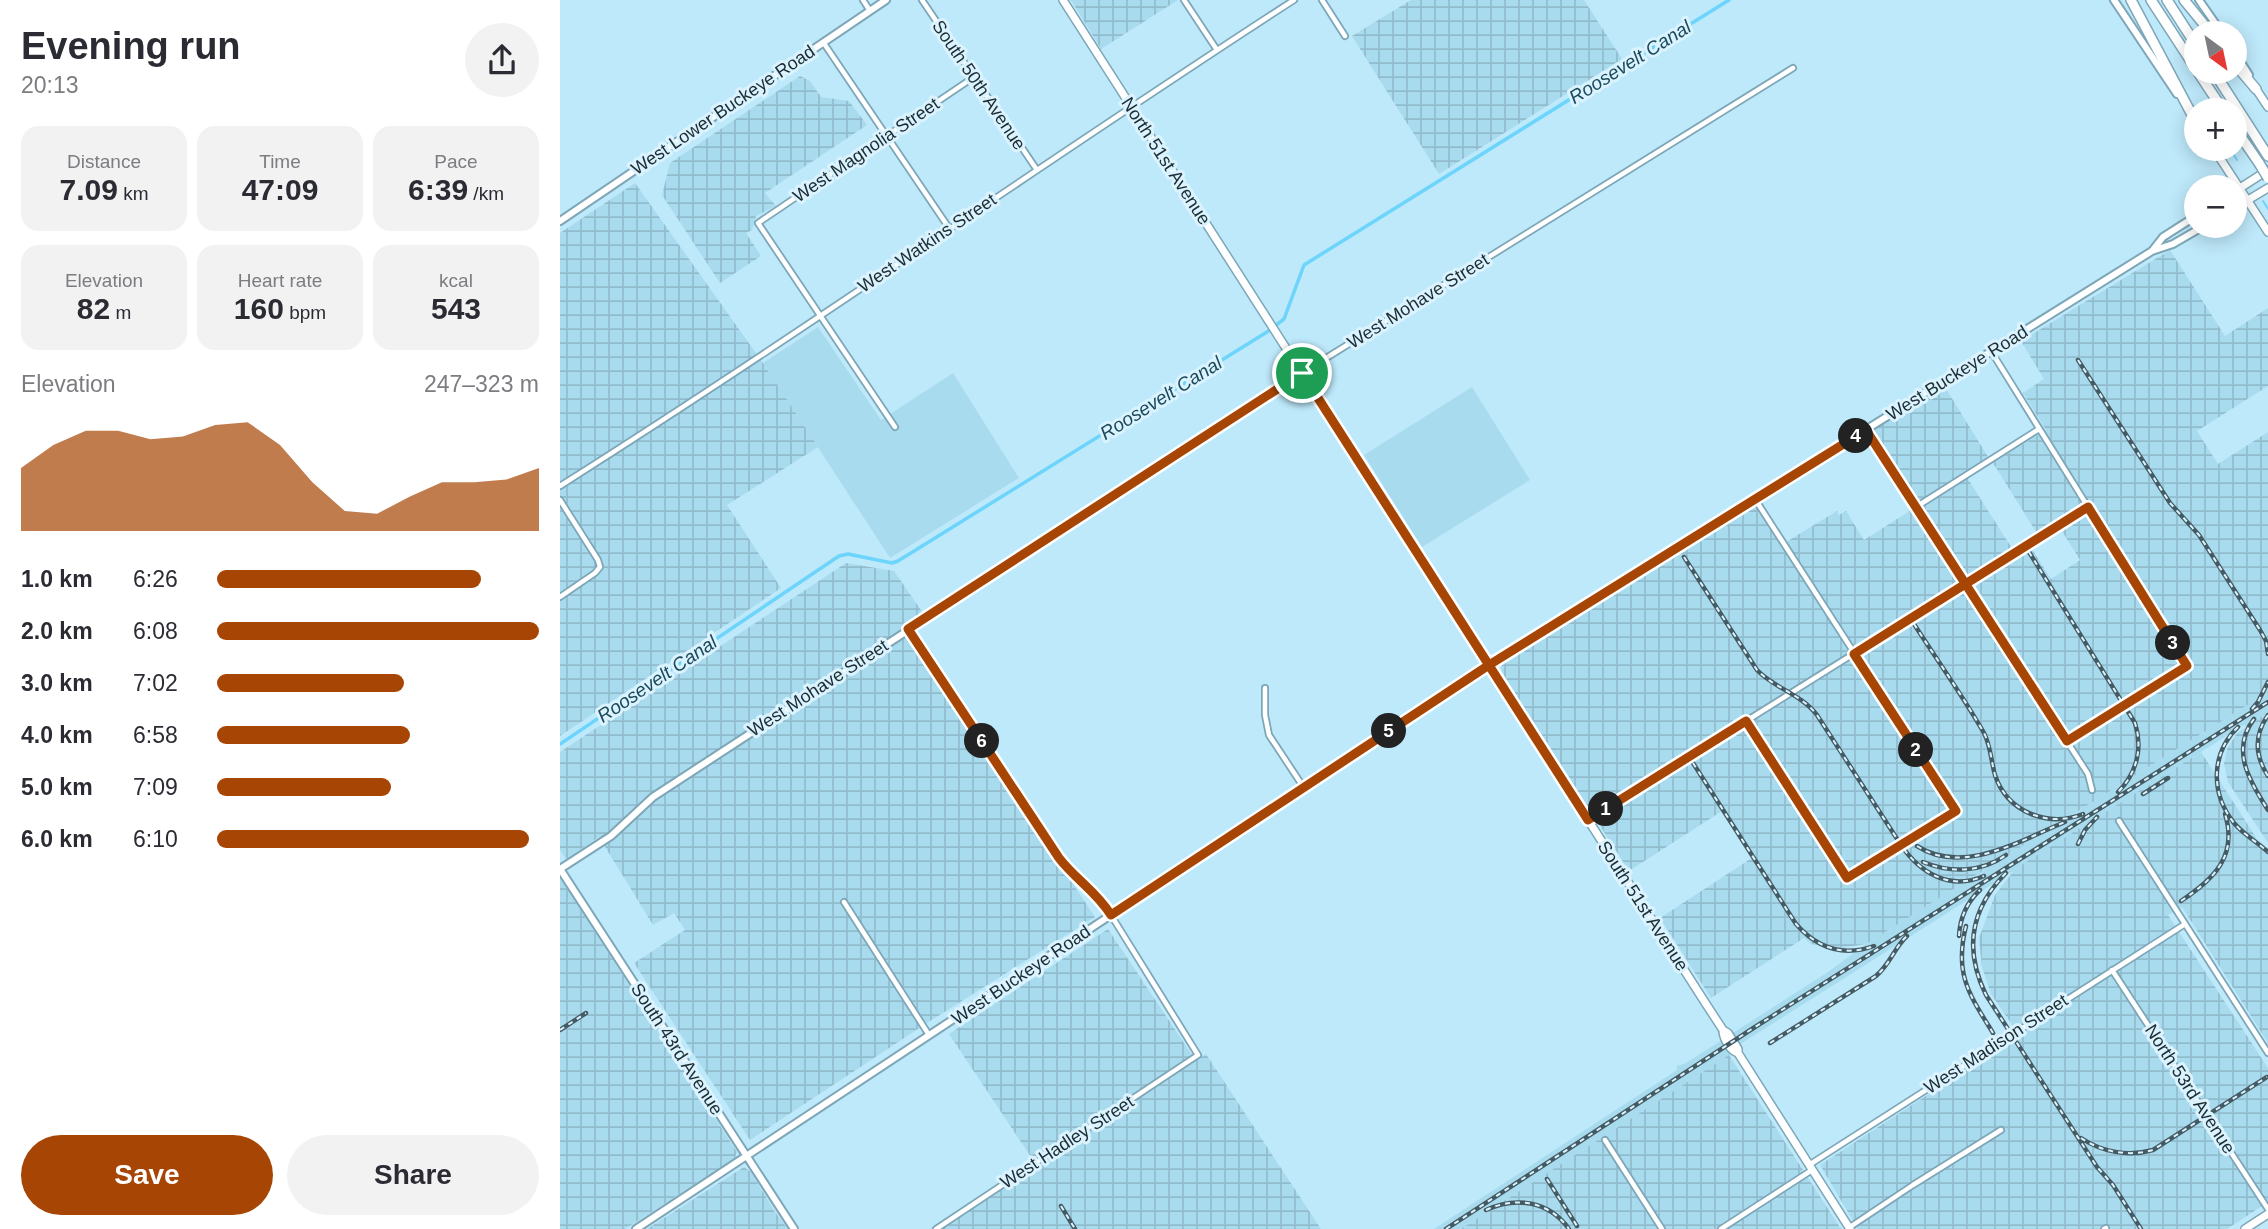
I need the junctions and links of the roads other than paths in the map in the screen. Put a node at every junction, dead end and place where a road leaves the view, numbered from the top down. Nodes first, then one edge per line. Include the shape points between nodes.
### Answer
1 (863, 0) edge
2 (886, 0) edge
3 (922, 0) edge
4 (1063, 0) edge
5 (1184, 0) edge
6 (1294, 0) edge
7 (1322, 0) edge
8 (2114, 0) edge
9 (2131, 0) edge
10 (2151, 0) edge
11 (2168, 0) edge
12 (2184, 0) edge
13 (2199, 0) edge
14 (870, 11) junction
15 (2201, 21) edge
16 (2214, 21) edge
17 (2184, 26) edge
18 (1345, 36) dead end
19 (823, 43) junction
20 (1217, 50) junction
21 (2184, 51) edge
22 (1793, 68) dead end
23 (2247, 74) edge
24 (974, 76) junction
25 (2247, 78) edge
26 (2222, 84) edge
27 (2256, 89) junction
28 (2184, 100) edge
29 (2184, 104) edge
30 (1132, 107) junction
31 (2268, 107) edge
32 (887, 135) junction
33 (2247, 146) edge
34 (2268, 156) edge
35 (1037, 170) junction
36 (2268, 170) edge
37 (2268, 178) edge
38 (2247, 184) edge
39 (2268, 188) edge
40 (2248, 201) joint
41 (560, 221) edge
42 (2184, 224) edge
43 (949, 228) junction
44 (2268, 232) edge
45 (2184, 238) edge
46 (2152, 251) junction
47 (819, 316) junction
48 (1269, 323) joint
49 (1991, 351) junction
50 (1302, 373) junction
51 (895, 427) dead end
52 (2039, 429) junction
53 (1866, 430) junction
54 (560, 486) edge
55 (1755, 499) junction
56 (560, 500) edge
57 (1916, 507) junction
58 (2088, 507) junction
59 (1966, 583) junction
60 (560, 597) edge
61 (908, 629) junction
62 (1854, 654) junction
63 (1489, 665) junction
64 (1265, 688) dead end
65 (1746, 721) junction
66 (2067, 741) junction
67 (1304, 788) junction
68 (2092, 790) dead end
69 (1588, 820) junction
70 (2119, 821) dead end
71 (560, 869) edge
72 (844, 902) dead end
73 (1111, 915) junction
74 (2185, 924) junction
75 (2112, 970) junction
76 (930, 1036) junction
77 (2268, 1053) edge
78 (2001, 1130) dead end
79 (1605, 1140) dead end
80 (747, 1156) junction
81 (1811, 1167) junction
82 (2268, 1211) edge
83 (1849, 1228) edge
84 (636, 1229) edge
85 (794, 1229) edge
86 (936, 1229) edge
87 (1662, 1229) edge
88 (1721, 1229) edge
89 (2245, 1229) edge

1 - 14 street
2 - 14 main road, West Lower Buckeye Road
3 - 24 street, South 50th Avenue
4 - 30 main road, North 51st Avenue
5 - 20 street
6 - 20 street, West Watkins Street
7 - 18 street
8 - 29 main road
9 - 28 highway
10 - 21 highway
11 - 17 highway
12 - 15 highway
13 - 16 main road
14 - 19 main road, West Lower Buckeye Road
19 - 32 street
19 - 41 main road, West Lower Buckeye Road
20 - 30 street, West Watkins Street
22 - 50 street, West Mohave Street
23 - 27 main road
24 - 32 street, West Magnolia Street
24 - 35 street, South 50th Avenue
25 - 27 highway
26 - 34 highway
27 - 31 main road
30 - 35 street, West Watkins Street
30 - 48 main road, North 51st Avenue
32 - 43 street
32 - 47 street, West Magnolia Street via 758,223
33 - 37 highway, bridge
35 - 43 street, West Watkins Street
36 - 38 main road
39 - 40 main road
40 - 44 main road
42 - 46 main road, West Buckeye Road
43 - 47 street, West Watkins Street
45 - 46 main road, West Buckeye Road
46 - 49 main road, West Buckeye Road
47 - 51 street
47 - 54 street, West Watkins Street
48 - 50 main road, South 51st Avenue
49 - 52 street
49 - 53 main road, West Buckeye Road
50 - 61 main road, West Mohave Street
50 - 63 main road, South 51st Avenue
52 - 57 street
52 - 58 street
53 - 55 main road, West Buckeye Road
53 - 57 street
55 - 62 street
55 - 63 main road, West Buckeye Road
56 - 60 street via 600,567
57 - 59 street
58 - 59 street
58 - 66 street via 2187,666
59 - 62 street
59 - 66 street
61 - 71 main road, West Mohave Street via 653,797 611,836
61 - 73 street via 1059,858 1094,891
62 - 65 street
62 - 65 street via 1956,811 1847,878
63 - 67 main road, West Buckeye Road
63 - 69 main road, South 51st Avenue
64 - 67 street via 1269,735
65 - 69 street
66 - 68 street via 2088,774
67 - 73 main road, West Buckeye Road
69 - 81 main road, South 51st Avenue
70 - 74 street
71 - 80 main road, South 43rd Avenue
72 - 76 street
73 - 76 main road, West Buckeye Road
73 - 86 street, West Hadley Street via 1198,1055
74 - 75 street, West Madison Street
74 - 77 street
75 - 81 street, West Madison Street
75 - 82 street, North 53rd Avenue
76 - 80 main road, West Buckeye Road
78 - 83 street
79 - 87 street
80 - 84 main road, West Buckeye Road
80 - 85 main road, South 43rd Avenue
81 - 83 main road, South 51st Avenue
81 - 88 street, West Madison Street
82 - 89 main road

